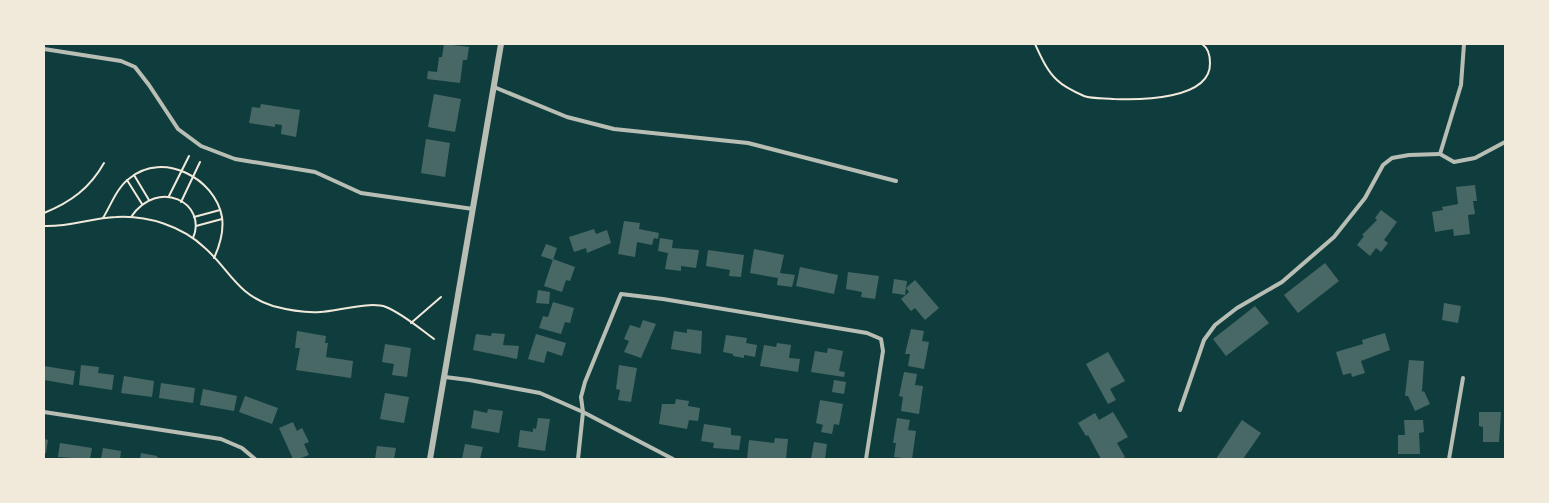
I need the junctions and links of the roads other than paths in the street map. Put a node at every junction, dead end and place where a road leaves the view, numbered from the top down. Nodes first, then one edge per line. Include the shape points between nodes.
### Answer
1 (501, 44) edge
2 (1464, 44) edge
3 (44, 49) edge
4 (494, 87) junction
5 (1505, 142) edge
6 (1440, 154) junction
7 (896, 181) dead end
8 (473, 209) junction
9 (445, 377) junction
10 (1463, 378) dead end
11 (1180, 410) dead end
12 (44, 412) edge
13 (583, 412) junction
14 (255, 459) edge
15 (430, 459) edge
16 (578, 459) edge
17 (674, 459) edge
18 (866, 459) edge
19 (1449, 459) edge

1 - 4 street
2 - 6 street via 1461,85
3 - 8 street via 121,61 135,67 178,129 201,146 235,158 315,172 361,193
4 - 7 street via 567,117 614,129 748,143
4 - 8 street
5 - 6 street via 1475,158 1454,162
6 - 11 street via 1392,158 1383,165 1365,198 1334,237 1282,282 1214,324 1204,340
8 - 9 street
9 - 13 street via 540,393
9 - 15 street
10 - 19 street
12 - 14 street via 221,440 242,448
13 - 16 street
13 - 17 street
13 - 18 street via 581,397 621,294 663,299 867,333 881,339 883,351

